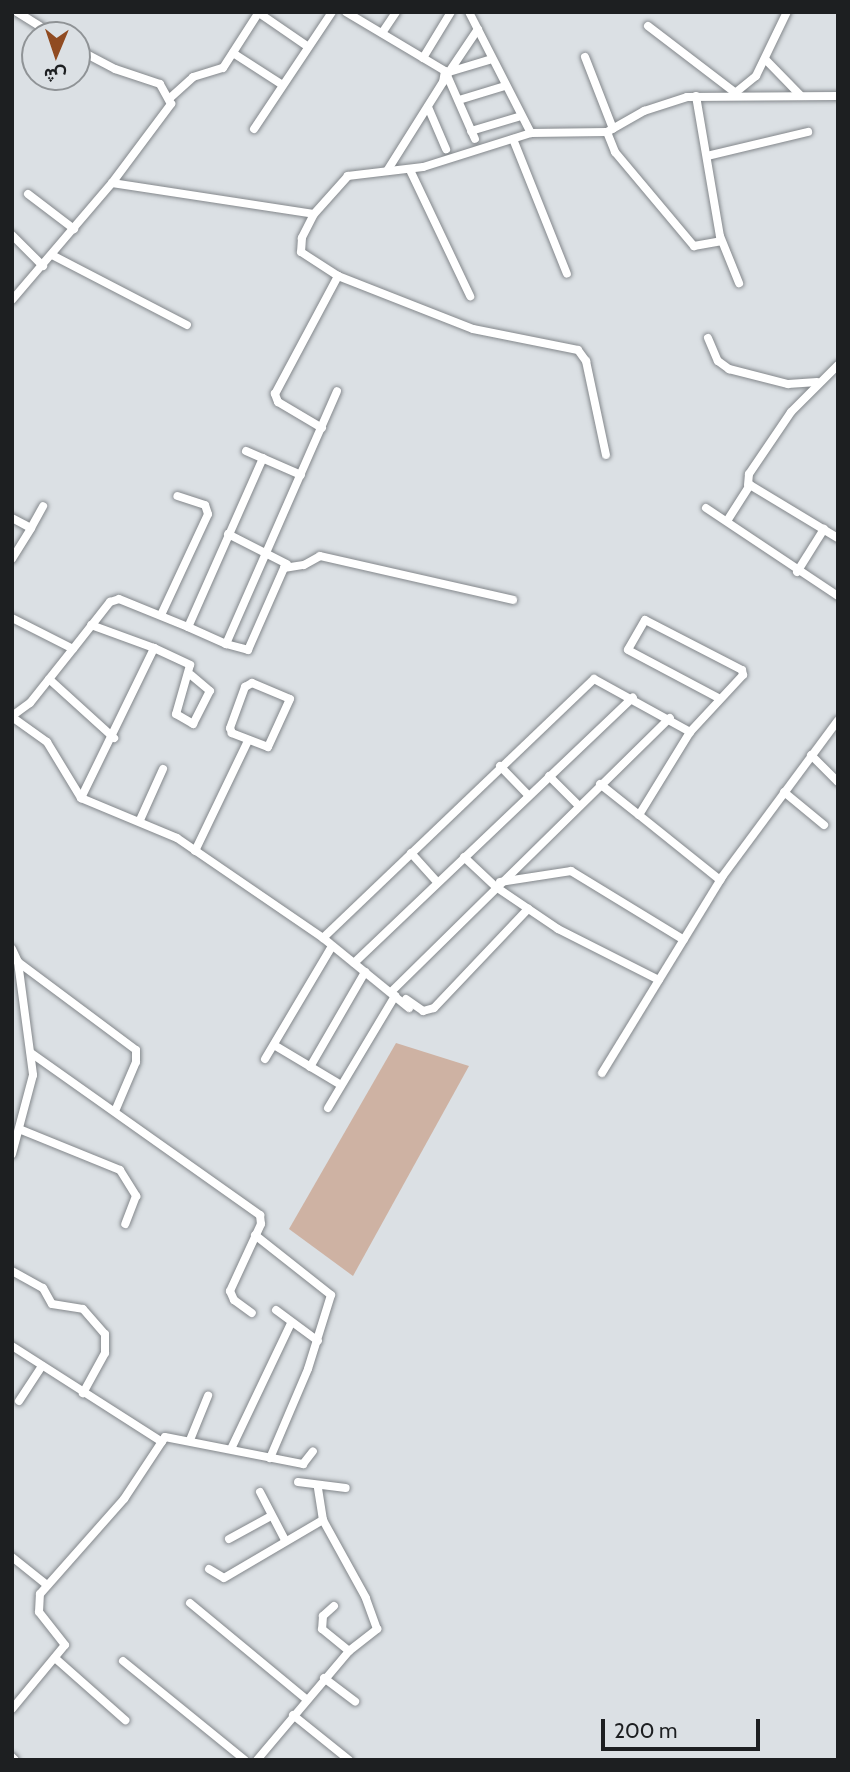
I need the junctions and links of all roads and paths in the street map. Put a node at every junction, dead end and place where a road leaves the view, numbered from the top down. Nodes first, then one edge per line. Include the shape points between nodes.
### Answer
1 (332, 12) edge
2 (346, 12) edge
3 (396, 12) edge
4 (451, 12) edge
5 (469, 12) edge
6 (788, 12) edge
7 (259, 13) edge
8 (648, 26) dead end
9 (478, 29) junction
10 (382, 33) junction
11 (307, 46) junction
12 (233, 53) junction
13 (91, 56) edge
14 (584, 57) dead end
15 (423, 58) junction
16 (489, 60) dead end
17 (766, 60) junction
18 (447, 74) junction
19 (281, 84) junction
20 (505, 86) dead end
21 (736, 93) junction
22 (800, 95) junction
23 (696, 96) junction
24 (838, 96) edge
25 (170, 98) junction
26 (459, 100) junction
27 (428, 107) junction
28 (518, 117) dead end
29 (254, 129) dead end
30 (610, 131) junction
31 (531, 132) junction
32 (808, 132) dead end
33 (513, 139) junction
34 (446, 149) dead end
35 (707, 156) junction
36 (410, 170) junction
37 (387, 171) junction
38 (112, 183) junction
39 (29, 194) dead end
40 (314, 215) junction
41 (74, 229) junction
42 (12, 235) edge
43 (721, 241) junction
44 (52, 255) junction
45 (43, 266) junction
46 (567, 274) dead end
47 (338, 276) junction
48 (739, 283) dead end
49 (470, 296) dead end
50 (12, 300) edge
51 (187, 325) dead end
52 (708, 338) dead end
53 (838, 365) edge
54 (820, 382) junction
55 (337, 391) dead end
56 (322, 428) junction
57 (246, 451) dead end
58 (606, 455) dead end
59 (263, 458) junction
60 (301, 475) junction
61 (748, 485) junction
62 (177, 496) dead end
63 (43, 506) dead end
64 (706, 508) dead end
65 (12, 518) edge
66 (727, 522) junction
67 (31, 528) junction
68 (824, 529) junction
69 (228, 534) junction
70 (838, 538) edge
71 (268, 551) junction
72 (12, 559) edge
73 (287, 564) junction
74 (797, 572) junction
75 (838, 596) edge
76 (513, 600) dead end
77 (161, 615) junction
78 (12, 618) edge
79 (91, 625) junction
80 (188, 627) junction
81 (226, 644) junction
82 (154, 648) junction
83 (73, 649) junction
84 (191, 674) junction
85 (49, 679) junction
86 (633, 697) junction
87 (720, 699) junction
88 (12, 717) edge
89 (670, 718) junction
90 (837, 722) edge
91 (690, 732) junction
92 (114, 738) junction
93 (248, 741) junction
94 (811, 755) junction
95 (500, 766) junction
96 (163, 769) dead end
97 (549, 776) junction
98 (838, 782) edge
99 (600, 785) junction
100 (784, 792) junction
101 (528, 795) junction
102 (81, 798) junction
103 (579, 806) junction
104 (639, 815) junction
105 (139, 820) junction
106 (824, 825) dead end
107 (195, 850) junction
108 (411, 853) junction
109 (464, 857) junction
110 (720, 880) junction
111 (437, 881) junction
112 (498, 885) junction
113 (528, 909) junction
114 (323, 938) junction
115 (684, 940) junction
116 (332, 946) junction
117 (12, 948) edge
118 (18, 962) junction
119 (354, 963) junction
120 (365, 972) junction
121 (659, 980) junction
122 (394, 992) junction
123 (409, 1008) dead end
124 (274, 1045) junction
125 (31, 1053) junction
126 (265, 1059) dead end
127 (310, 1067) junction
128 (602, 1073) dead end
129 (341, 1085) junction
130 (328, 1108) dead end
131 (116, 1109) junction
132 (19, 1129) junction
133 (12, 1154) edge
134 (125, 1224) dead end
135 (255, 1236) junction
136 (12, 1271) edge
137 (276, 1310) dead end
138 (252, 1312) dead end
139 (291, 1323) junction
140 (318, 1341) junction
141 (12, 1346) edge
142 (42, 1366) junction
143 (83, 1393) junction
144 (208, 1396) dead end
145 (19, 1401) dead end
146 (190, 1440) junction
147 (162, 1442) junction
148 (231, 1449) junction
149 (313, 1451) dead end
150 (270, 1458) junction
151 (298, 1482) dead end
152 (318, 1487) junction
153 (346, 1488) dead end
154 (260, 1492) dead end
155 (271, 1517) junction
156 (323, 1520) junction
157 (229, 1538) dead end
158 (285, 1540) junction
159 (12, 1557) edge
160 (209, 1569) dead end
161 (47, 1585) junction
162 (190, 1603) dead end
163 (334, 1606) dead end
164 (349, 1651) junction
165 (55, 1658) junction
166 (123, 1661) dead end
167 (324, 1678) junction
168 (305, 1698) junction
169 (355, 1701) dead end
170 (12, 1709) edge
171 (293, 1715) junction
172 (125, 1720) dead end
173 (245, 1760) edge
174 (257, 1760) edge
175 (349, 1760) edge

1 - 11 street
2 - 10 street
3 - 10 street
4 - 15 street
5 - 9 street
6 - 17 street
7 - 11 street
7 - 12 street
8 - 21 street
9 - 18 street
9 - 31 street
10 - 15 street
11 - 19 street
12 - 19 street
12 - 25 street via 221,70 193,77
13 - 25 street via 160,84
14 - 30 street
15 - 18 street
16 - 18 street
17 - 21 street
17 - 22 street
18 - 26 street
18 - 27 street
19 - 29 street
20 - 26 street
21 - 22 street
21 - 23 street
22 - 24 street
23 - 30 street via 644,111
23 - 35 street
25 - 38 street via 169,109
26 - 28 street via 473,135
27 - 34 street
27 - 37 street
30 - 31 street
30 - 43 street via 615,152 694,246
31 - 33 street
32 - 35 street
33 - 36 street
33 - 46 street
35 - 43 street
36 - 37 street
36 - 49 street
37 - 40 street via 348,176
38 - 40 street
38 - 41 street
39 - 41 street
40 - 47 street via 302,238 301,252
41 - 44 street
42 - 45 street
43 - 48 street
44 - 45 street
44 - 51 street
45 - 50 street
47 - 56 street via 275,394 278,402
47 - 58 street via 473,329 578,350 586,361
52 - 54 street via 718,361 729,369 788,384
53 - 54 street
54 - 61 street via 791,412 749,474
55 - 56 street
56 - 60 street
57 - 59 street
59 - 60 street
59 - 69 street
60 - 71 street
61 - 66 street
61 - 68 street
62 - 77 street via 205,505 208,514
63 - 67 street
64 - 66 street
65 - 67 street
66 - 74 street
67 - 72 street
68 - 70 street
68 - 74 street
69 - 71 street
69 - 80 street
71 - 73 street
71 - 81 street
73 - 76 street via 301,566 326,557
73 - 81 street via 248,650
74 - 75 street
77 - 79 street via 119,599
77 - 80 street
78 - 83 street
79 - 82 street
79 - 83 street
80 - 81 street
82 - 84 street via 190,665
82 - 92 street
83 - 85 street
84 - 84 street via 210,691 193,724 176,714
85 - 88 street
85 - 92 street
86 - 89 street
86 - 95 street via 594,679
86 - 97 street
87 - 87 street via 743,676 742,670 643,621 628,650
87 - 91 street
88 - 102 street via 47,742
89 - 91 street
89 - 99 street
90 - 94 street
91 - 104 street
92 - 102 street
93 - 93 street via 230,728 247,684 289,697 273,744 265,747
93 - 107 street
94 - 98 street
94 - 100 street
95 - 101 street
95 - 108 street
96 - 105 street
97 - 101 street
97 - 103 street
99 - 103 street
99 - 104 street
100 - 106 street
100 - 110 street
101 - 109 street
102 - 105 street
103 - 112 street
104 - 110 street
105 - 107 street
107 - 114 street
108 - 111 street
108 - 114 street
109 - 111 street
109 - 112 street
110 - 115 street
111 - 119 street
112 - 113 street
112 - 115 street via 571,871
112 - 122 street
113 - 121 street via 584,944
113 - 122 street via 434,1008 423,1011
114 - 116 street
115 - 121 street
116 - 119 street
116 - 124 street
117 - 118 street
118 - 125 street
118 - 131 street via 136,1050
119 - 120 street
120 - 122 street
120 - 127 street
121 - 128 street
122 - 123 street
122 - 129 street
124 - 126 street
124 - 127 street
125 - 131 street
125 - 132 street via 33,1075
127 - 129 street
129 - 130 street
131 - 135 street via 260,1215
132 - 133 street
132 - 134 street via 120,1170 136,1196
135 - 138 street via 230,1290 234,1300
135 - 140 street via 330,1293
136 - 143 street via 43,1287 52,1304 83,1309 105,1334 105,1353
137 - 139 street
139 - 140 street
139 - 148 street
140 - 150 street
141 - 142 street
142 - 143 street
142 - 145 street
143 - 147 street
144 - 146 street
146 - 147 street via 169,1436
146 - 148 street
147 - 161 street via 124,1499
148 - 150 street
149 - 150 street via 305,1464
151 - 152 street
152 - 153 street
152 - 156 street
154 - 155 street
155 - 157 street
155 - 158 street
156 - 158 street
156 - 164 street via 377,1626 374,1634
158 - 160 street via 224,1578
159 - 161 street
161 - 165 street via 37,1603 41,1615 65,1640
162 - 168 street
163 - 164 street via 323,1616 321,1628
164 - 167 street
165 - 170 street
165 - 172 street
166 - 173 street
167 - 168 street
167 - 169 street
168 - 171 street
171 - 174 street
171 - 175 street

